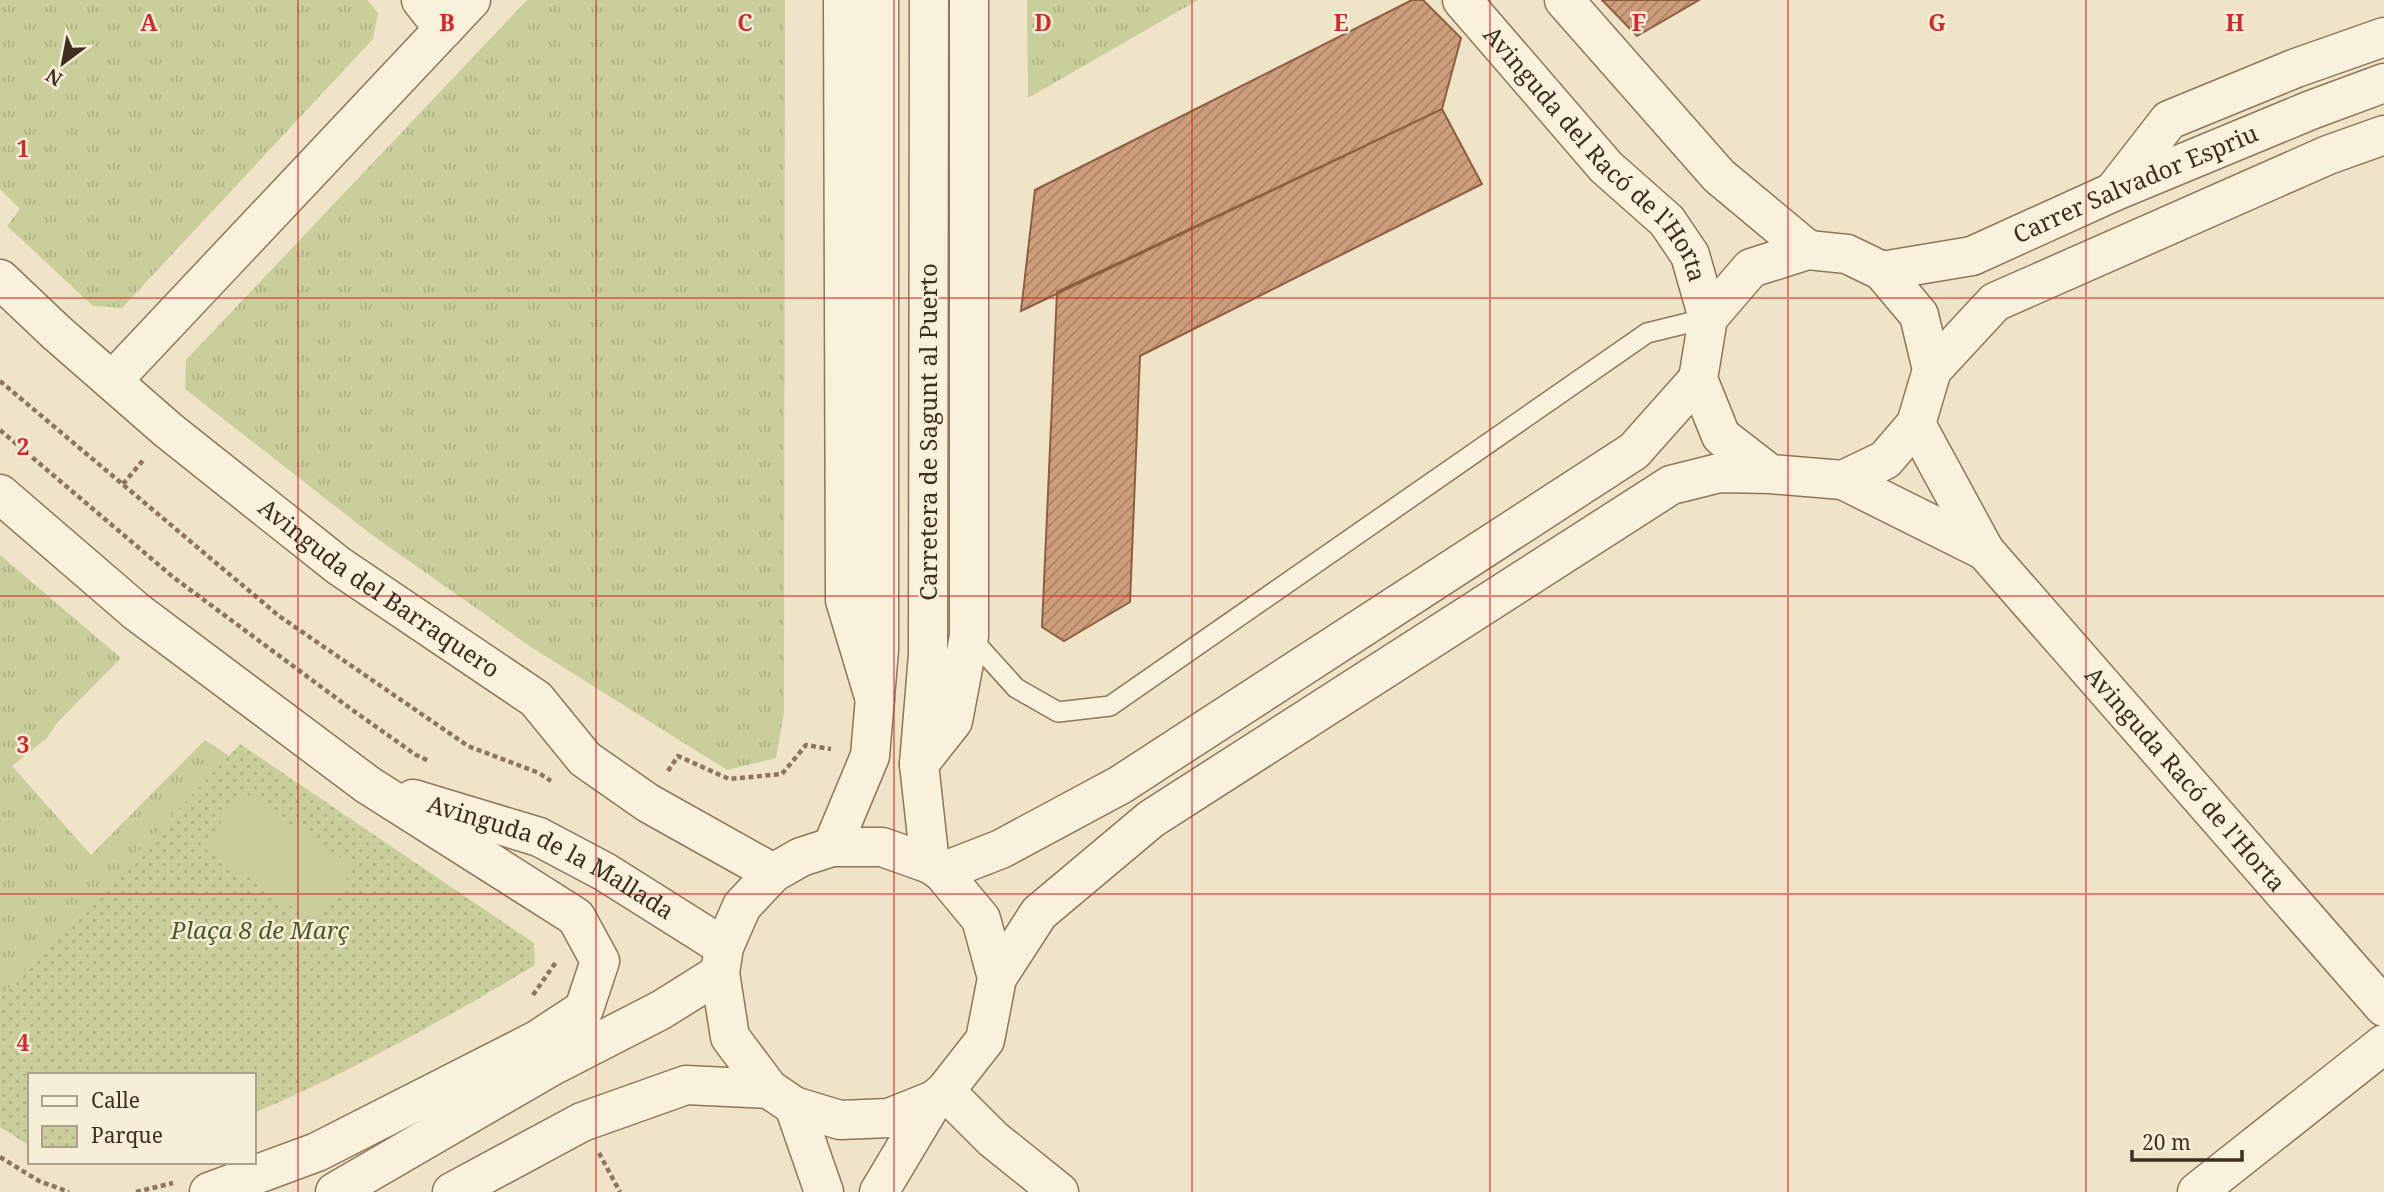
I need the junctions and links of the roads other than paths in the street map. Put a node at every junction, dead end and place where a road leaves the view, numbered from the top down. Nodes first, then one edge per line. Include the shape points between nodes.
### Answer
1 (471, 0) edge
2 (843, 0) edge
3 (879, 0) edge
4 (929, 0) edge
5 (969, 0) edge
6 (1462, 0) edge
7 (1564, 0) edge
8 (432, 14) edge
9 (2384, 37) edge
10 (2384, 83) edge
11 (2384, 135) edge
12 (2113, 191) junction
13 (1808, 250) junction
14 (1882, 271) junction
15 (0, 279) edge
16 (1708, 318) junction
17 (1931, 370) junction
18 (1698, 379) junction
19 (113, 380) junction
20 (1916, 424) junction
21 (1770, 474) junction
22 (1843, 480) junction
23 (0, 495) edge
24 (1985, 551) junction
25 (969, 636) junction
26 (875, 700) junction
27 (919, 764) junction
28 (368, 785) junction
29 (832, 847) junction
30 (936, 868) junction
31 (774, 873) junction
32 (722, 960) junction
33 (997, 978) junction
34 (2384, 1007) edge
35 (2384, 1044) edge
36 (940, 1096) junction
37 (782, 1097) junction
38 (209, 1192) edge
39 (335, 1192) edge
40 (452, 1192) edge
41 (824, 1192) edge
42 (879, 1192) edge
43 (1059, 1192) edge
44 (2197, 1192) edge

1 - 8 street
2 - 26 street via 845,600
3 - 26 street, Carretera de Sagunt al Puerto via 879,650
4 - 27 street, Carretera de Sagunt al Puerto via 928,655
5 - 25 street
6 - 16 street, Avinguda del Racó de l'Horta via 1605,166 1667,222 1690,256
7 - 13 street via 1718,176
8 - 19 street
9 - 12 street via 2169,120
10 - 12 street, Carrer Salvador Espriu
11 - 17 street, Carrer Salvador Espriu via 2328,155 1995,302
12 - 14 street, Carrer Salvador Espriu via 1972,256
13 - 14 street via 1847,254
13 - 16 street via 1751,268
14 - 17 street via 1919,315
15 - 19 street, Avinguda del Barraquero
16 - 18 street
16 - 25 lane via 1647,333 1110,706 1058,712 1016,688
17 - 20 street
18 - 21 street via 1721,436
18 - 30 street via 1633,451 1119,785 1001,849
19 - 31 street, Avinguda del Barraquero via 168,430 339,566 536,699 586,759 648,803
20 - 22 street via 1885,460
20 - 24 street, Avinguda Racó de l'Horta
21 - 22 street
21 - 33 street via 1720,473 1671,485 1151,819 1039,913
22 - 24 street, Avinguda Racó de l'Horta
23 - 28 street via 137,612
24 - 34 street, Avinguda Racó de l'Horta
25 - 27 street via 953,721
26 - 29 street, Carretera de Sagunt al Puerto via 870,756
27 - 30 street, Carretera de Sagunt al Puerto
28 - 32 street, Avinguda de la Mallada via 539,837 605,872
28 - 38 street via 576,918 600,961 584,1009 537,1040 317,1152
29 - 30 street via 882,847
29 - 31 street via 801,857
30 - 33 street via 981,919
31 - 32 street via 742,906
32 - 37 street via 730,1037
32 - 39 street via 662,1010 552,1066
33 - 36 street via 985,1040
35 - 44 street
36 - 37 street via 889,1118 841,1120
36 - 42 street
36 - 43 street
37 - 40 street via 686,1085 582,1122
37 - 41 street

